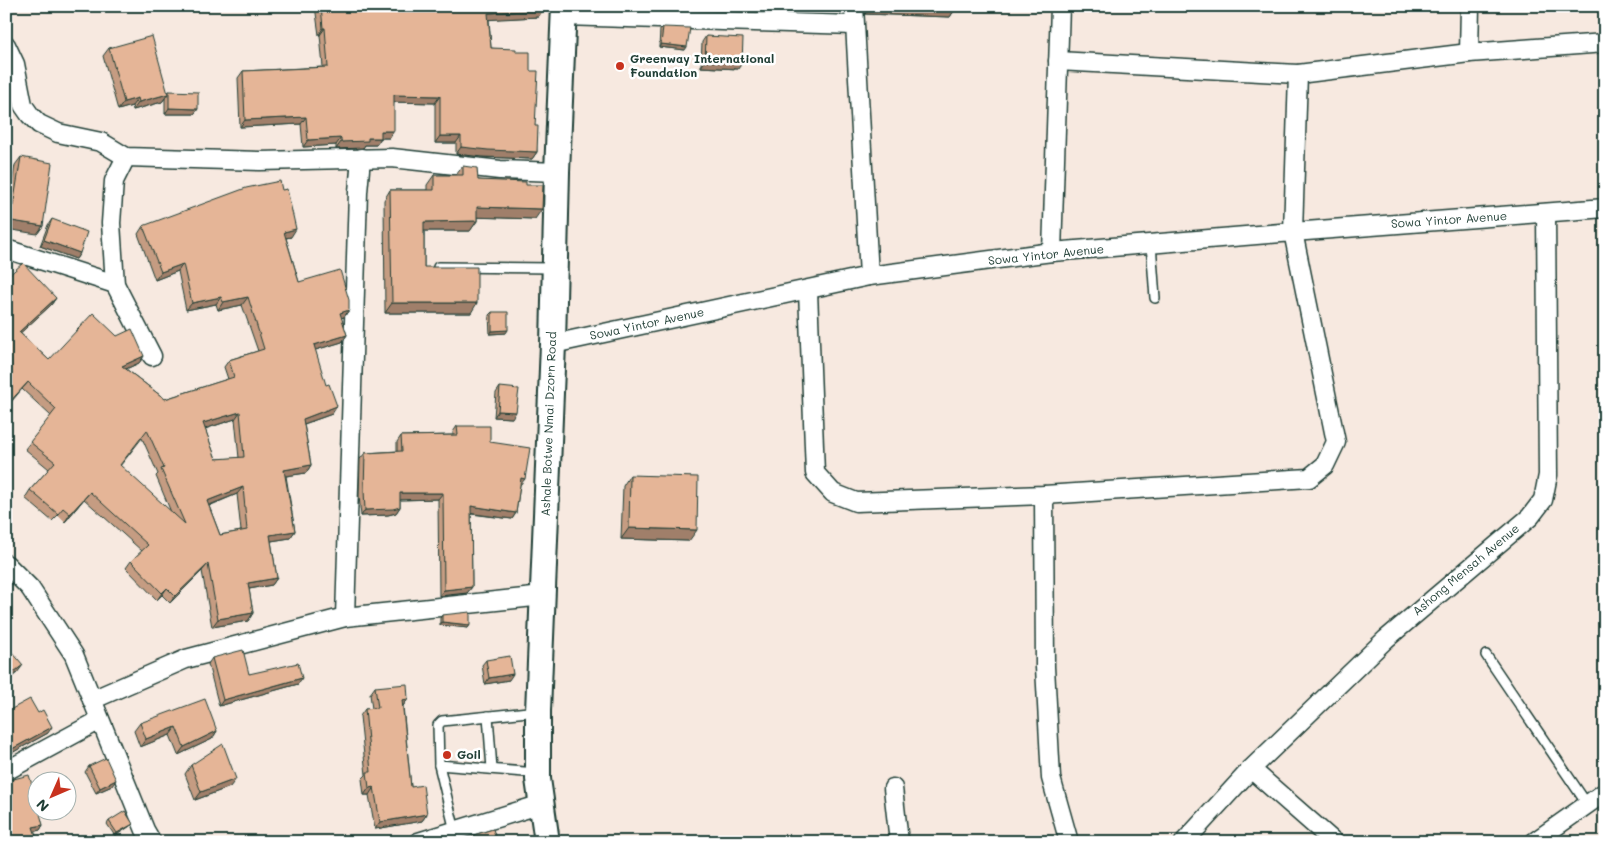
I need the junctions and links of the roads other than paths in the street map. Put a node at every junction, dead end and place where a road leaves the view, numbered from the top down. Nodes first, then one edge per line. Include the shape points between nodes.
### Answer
1 (854, 6) edge
2 (1060, 6) edge
3 (1470, 6) edge
4 (564, 11) edge
5 (854, 25) junction
6 (1605, 43) edge
7 (6, 45) edge
8 (1469, 53) junction
9 (1058, 61) junction
10 (1298, 74) junction
11 (126, 157) junction
12 (362, 158) junction
13 (557, 172) junction
14 (1605, 208) edge
15 (1546, 213) junction
16 (1292, 232) junction
17 (1150, 244) junction
18 (6, 249) edge
19 (1052, 252) junction
20 (438, 266) edge
21 (554, 268) junction
22 (869, 276) junction
23 (114, 284) junction
24 (808, 291) junction
25 (1155, 298) dead end
26 (553, 344) junction
27 (152, 356) dead end
28 (1044, 495) junction
29 (6, 564) edge
30 (543, 596) junction
31 (345, 617) junction
32 (1486, 655) dead end
33 (92, 700) junction
34 (538, 711) junction
35 (488, 716) junction
36 (100, 720) junction
37 (439, 765) junction
38 (492, 769) junction
39 (1251, 769) junction
40 (6, 771) edge
41 (538, 773) junction
42 (894, 788) dead end
43 (1605, 792) edge
44 (542, 804) junction
45 (1587, 804) junction
46 (455, 831) junction
47 (152, 842) edge
48 (418, 842) edge
49 (547, 842) edge
50 (899, 842) edge
51 (1069, 842) edge
52 (1184, 842) edge
53 (1334, 842) edge
54 (1534, 842) edge

1 - 5 street
2 - 9 street
3 - 8 street
4 - 5 street
4 - 13 main road, Ashale Botwe Nmai Dzorn Road
5 - 22 street
6 - 8 street
7 - 11 street via 16,64 23,105 39,124 58,133 101,142
8 - 10 street
9 - 10 street
9 - 19 street
10 - 16 street
11 - 12 street via 260,161
11 - 23 street via 114,181 111,223
12 - 13 street
12 - 31 street
13 - 21 main road, Ashale Botwe Nmai Dzorn Road
14 - 15 street, Sowa Yintor Avenue
15 - 16 street, Sowa Yintor Avenue
15 - 39 street, Ashong Mensah Avenue via 1548,475 1543,500 1530,517 1386,639
16 - 17 street, Sowa Yintor Avenue
16 - 28 street via 1336,442 1325,465 1309,478
17 - 19 street, Sowa Yintor Avenue
17 - 25 lane
18 - 23 street
19 - 22 street, Sowa Yintor Avenue
20 - 21 lane
21 - 26 main road, Ashale Botwe Nmai Dzorn Road
22 - 24 street, Sowa Yintor Avenue
23 - 27 street
24 - 26 street, Sowa Yintor Avenue
24 - 28 street via 816,473 833,492 856,502
26 - 30 main road, Ashale Botwe Nmai Dzorn Road
28 - 51 street via 1045,667 1051,778
29 - 33 street via 30,588 74,655
30 - 31 street
30 - 34 main road, Ashale Botwe Nmai Dzorn Road
31 - 33 street via 186,659
32 - 45 lane
33 - 36 street
34 - 35 lane
34 - 41 main road, Ashale Botwe Nmai Dzorn Road
35 - 37 lane via 442,721 438,725
35 - 38 lane
36 - 40 street
36 - 47 street
37 - 38 lane
37 - 46 lane
38 - 41 lane
39 - 52 street, Ashong Mensah Avenue
39 - 53 street
41 - 44 main road, Ashale Botwe Nmai Dzorn Road
42 - 50 street
43 - 45 street
44 - 46 street
44 - 49 main road, Ashale Botwe Nmai Dzorn Road
45 - 54 street
46 - 48 street

